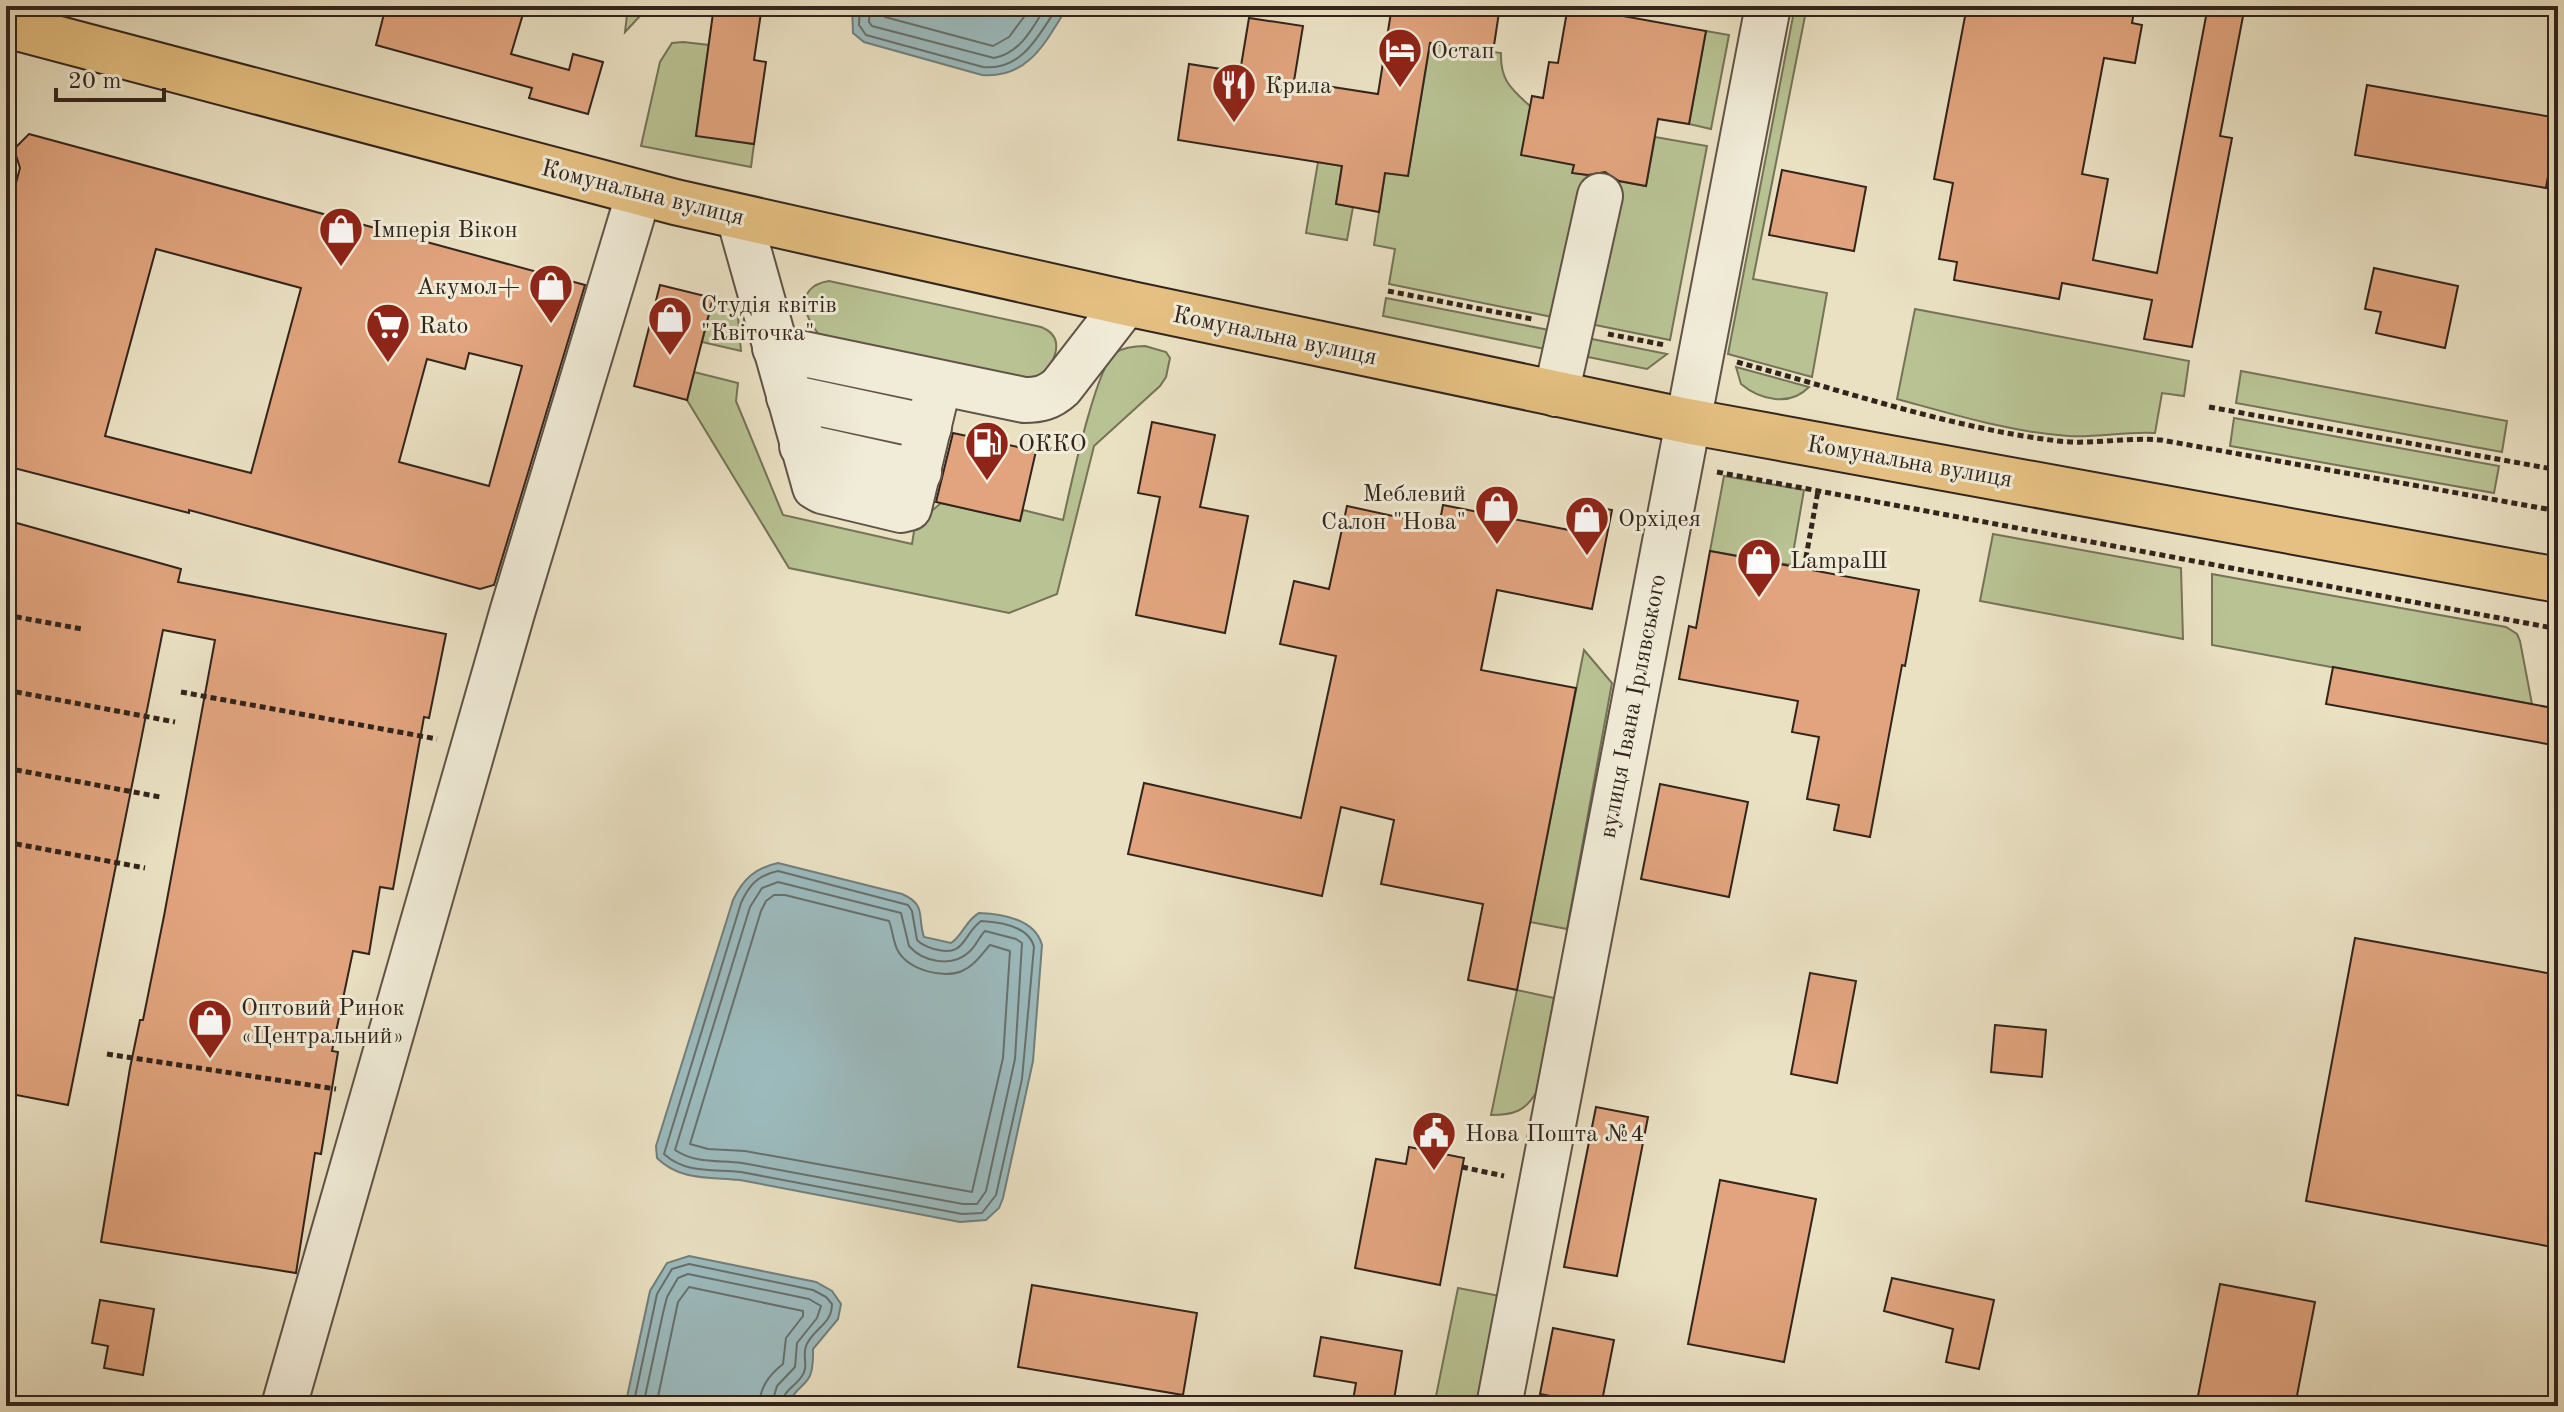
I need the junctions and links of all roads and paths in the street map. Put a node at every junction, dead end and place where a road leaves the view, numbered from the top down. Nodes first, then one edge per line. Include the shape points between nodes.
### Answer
1 (1768, 6) edge
2 (6, 25) edge
3 (639, 193) junction
4 (1600, 196) dead end
5 (739, 217) junction
6 (1388, 291) dead end
7 (1126, 303) junction
8 (1572, 327) junction
9 (775, 348) junction
10 (1702, 352) junction
11 (939, 383) junction
12 (1556, 394) junction
13 (789, 397) junction
14 (2209, 407) dead end
15 (1687, 421) junction
16 (929, 427) junction
17 (1679, 465) junction
18 (2558, 470) edge
19 (1818, 491) junction
20 (2558, 511) edge
21 (1804, 568) dead end
22 (2558, 580) edge
23 (6, 615) edge
24 (82, 629) dead end
25 (2558, 629) edge
26 (6, 690) edge
27 (181, 692) dead end
28 (175, 722) dead end
29 (474, 746) junction
30 (6, 768) edge
31 (160, 797) dead end
32 (6, 842) edge
33 (145, 868) dead end
34 (107, 1054) dead end
35 (373, 1095) junction
36 (284, 1406) edge
37 (1499, 1406) edge

1 - 10 street, вулиця Івана Ірлявського
2 - 3 main road, Комунальна вулиця
3 - 5 main road, Комунальна вулиця
3 - 29 street
4 - 8 street
5 - 7 main road, Комунальна вулиця
5 - 9 street
6 - 8 path
7 - 11 street via 1061,387 1045,398 1024,400
7 - 12 main road, Комунальна вулиця
8 - 10 path
8 - 12 street
9 - 11 street
9 - 13 street
10 - 15 street, вулиця Івана Ірлявського
10 - 20 path via 2023,435 2086,443 2161,440
11 - 16 street
12 - 15 main road, Комунальна вулиця
13 - 16 street
13 - 16 street via 818,490 901,510 912,504
14 - 18 path
15 - 17 street, вулиця Івана Ірлявського
15 - 22 main road, Комунальна вулиця
17 - 19 path
17 - 37 street, вулиця Івана Ірлявського
19 - 21 path
19 - 25 path
23 - 24 path
26 - 28 path
27 - 29 path
29 - 35 street
30 - 31 path
32 - 33 path
34 - 35 path
35 - 36 street

